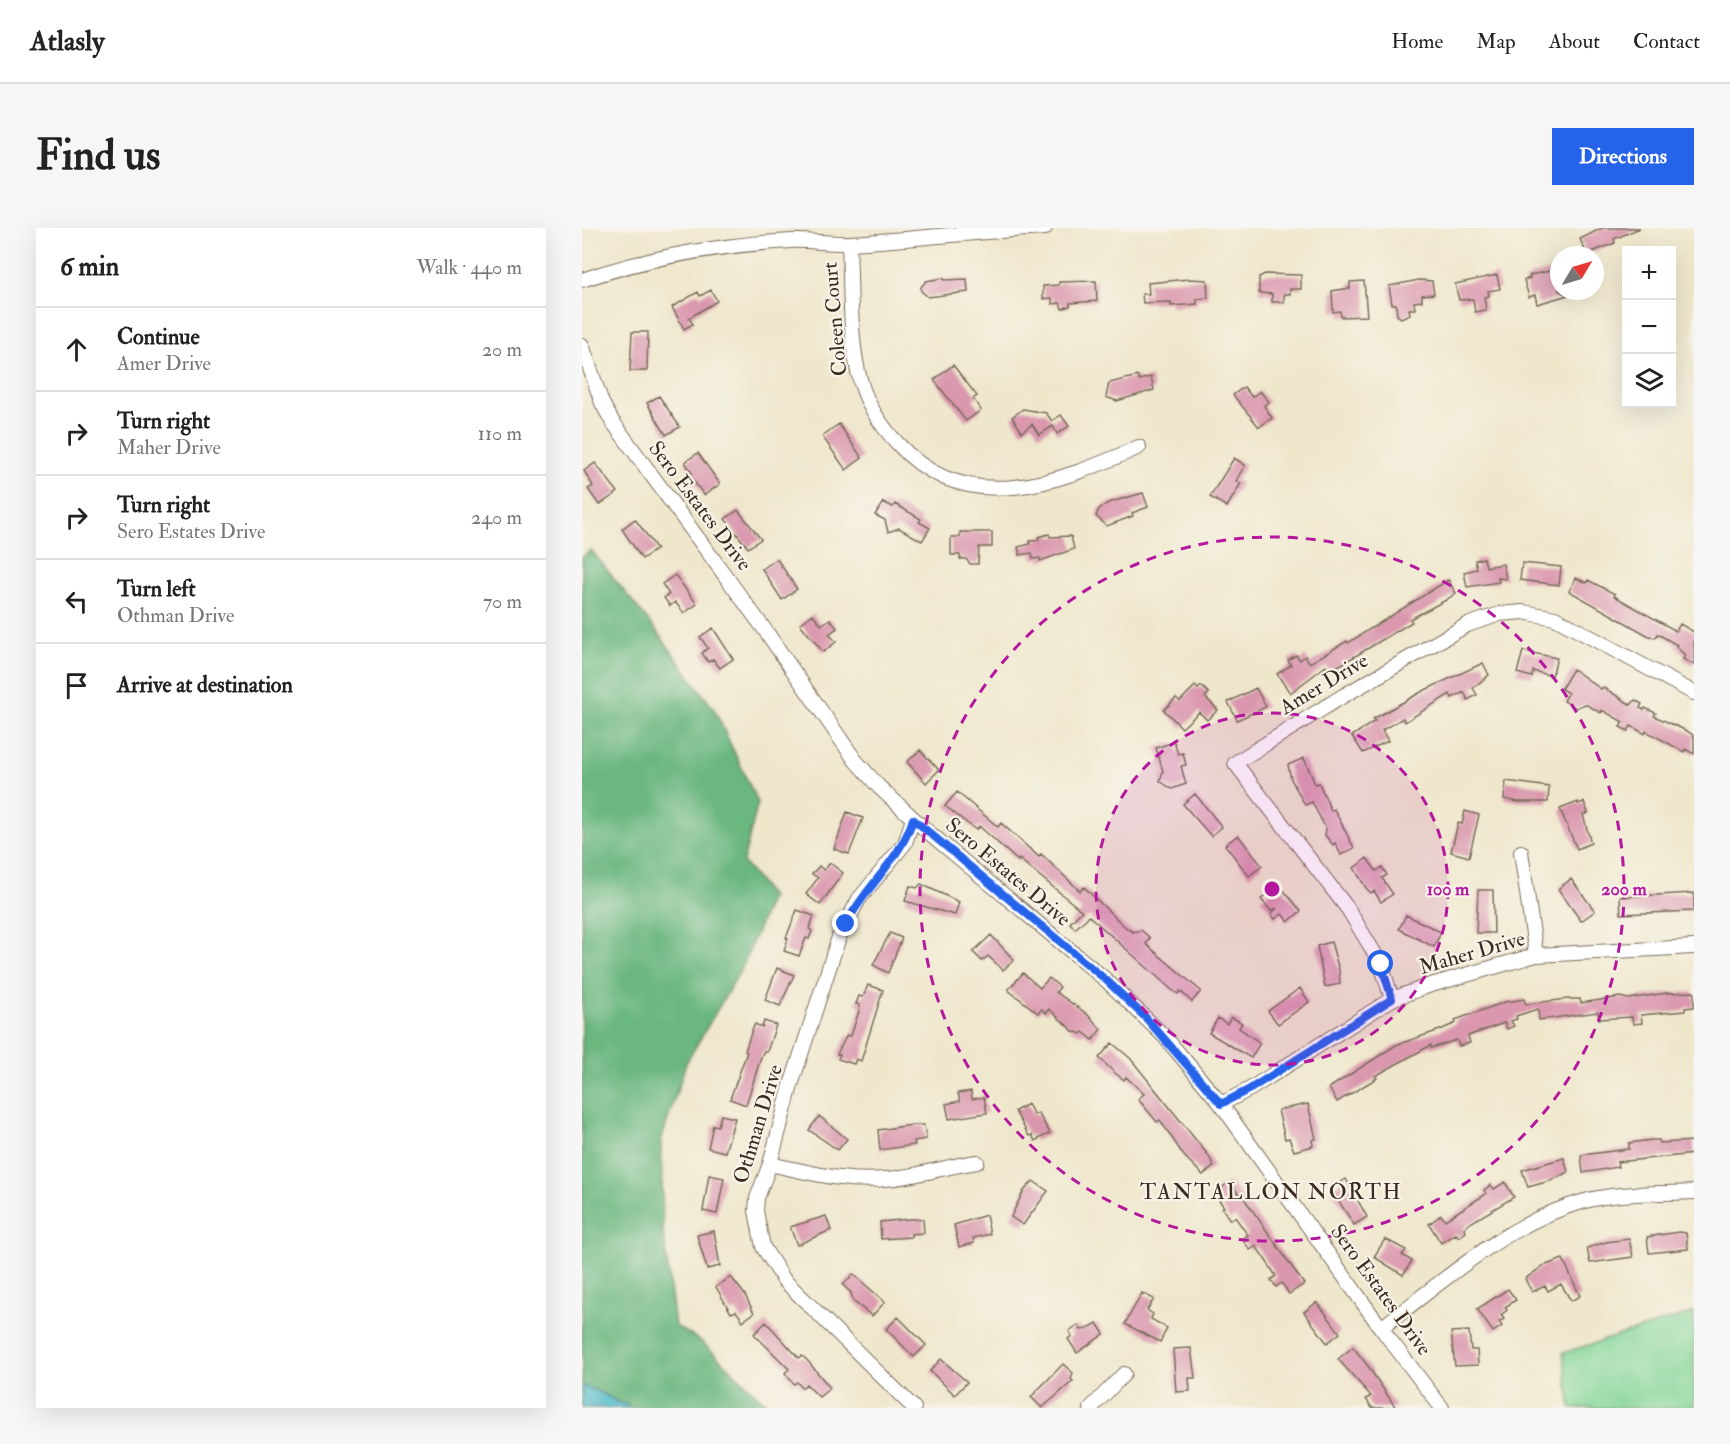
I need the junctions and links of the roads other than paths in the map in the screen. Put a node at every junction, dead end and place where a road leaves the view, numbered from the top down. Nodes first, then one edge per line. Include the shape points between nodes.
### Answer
1 (1046, 228) edge
2 (849, 243) junction
3 (582, 280) edge
4 (582, 345) edge
5 (1139, 447) dead end
6 (1694, 693) edge
7 (913, 819) junction
8 (1521, 852) dead end
9 (1694, 947) edge
10 (1536, 955) junction
11 (1392, 999) junction
12 (1221, 1104) junction
13 (977, 1162) dead end
14 (770, 1164) junction
15 (1694, 1192) edge
16 (1381, 1328) junction
17 (1124, 1374) dead end
18 (914, 1408) edge
19 (1091, 1408) edge
20 (1442, 1408) edge

1 - 2 street
2 - 3 street via 795,241 707,250
2 - 5 street, Coleen Court via 861,382 880,423 913,458 950,480 986,489 1005,489 1045,482
4 - 7 street, Sero Estates Drive via 602,403 618,429 855,760
6 - 11 street, Amer Drive via 1555,618 1523,612 1500,614 1467,625 1235,763 1348,909 1381,964
7 - 12 street, Sero Estates Drive via 1106,980 1146,1018
7 - 14 street, Othman Drive via 905,843 859,899 838,937
8 - 10 street
9 - 10 street, Maher Drive
10 - 11 street, Maher Drive
11 - 12 street, Maher Drive
12 - 16 street, Sero Estates Drive
13 - 14 street via 893,1179 867,1180 840,1179
14 - 18 street, Othman Drive via 757,1198 756,1218 763,1247 774,1268
15 - 16 street via 1610,1197 1554,1210 1491,1245
16 - 20 street, Sero Estates Drive
17 - 19 street

